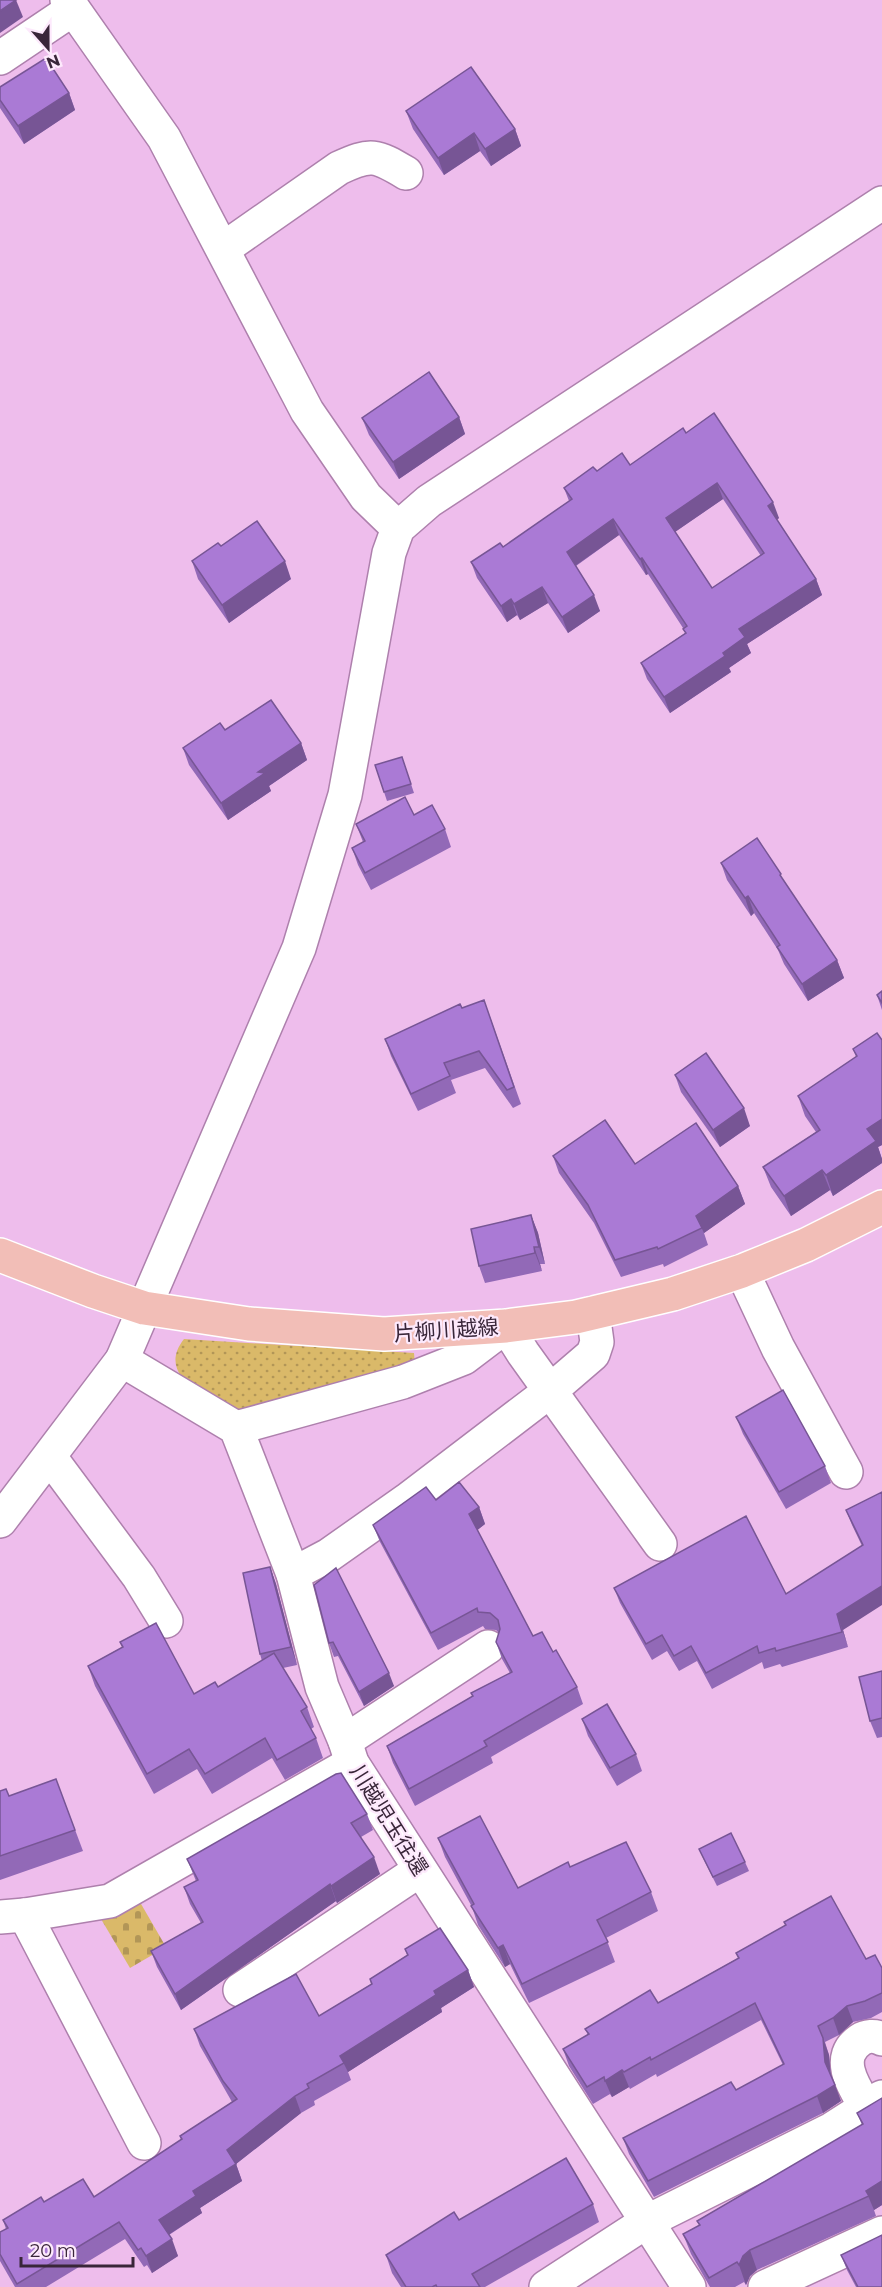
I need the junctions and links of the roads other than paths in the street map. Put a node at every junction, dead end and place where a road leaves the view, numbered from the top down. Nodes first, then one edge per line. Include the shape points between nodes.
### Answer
1 (70, 4) edge
2 (0, 58) edge
3 (406, 173) dead end
4 (882, 203) edge
5 (223, 249) junction
6 (398, 528) junction
7 (882, 1207) edge
8 (0, 1255) edge
9 (742, 1271) junction
10 (144, 1308) junction
11 (593, 1313) junction
12 (506, 1326) junction
13 (122, 1360) junction
14 (550, 1391) junction
15 (236, 1428) junction
16 (50, 1457) junction
17 (846, 1472) dead end
18 (0, 1521) edge
19 (660, 1544) dead end
20 (293, 1574) junction
21 (166, 1621) dead end
22 (488, 1647) dead end
23 (348, 1752) junction
24 (420, 1870) junction
25 (12, 1916) edge
26 (240, 1990) dead end
27 (882, 2038) edge
28 (874, 2102) edge
29 (144, 2143) dead end
30 (645, 2222) junction
31 (882, 2234) edge
32 (546, 2287) edge
33 (689, 2287) edge
34 (765, 2287) edge

1 - 2 street
1 - 5 street via 164,138
3 - 5 street via 382,158 358,159 339,168
4 - 6 street via 429,501
5 - 6 street via 307,411 366,497
6 - 10 street via 389,553 345,795 299,948
7 - 9 main road, 片柳川越線
8 - 10 main road, 片柳川越線
9 - 11 main road, 片柳川越線 via 673,1294
9 - 17 street via 778,1348
10 - 12 main road, 片柳川越線 via 249,1324 384,1334
10 - 13 street
11 - 12 main road, 片柳川越線
11 - 14 street via 597,1342 593,1354
12 - 14 street
12 - 15 street via 464,1358 403,1382
13 - 15 street
13 - 16 street
14 - 19 street
14 - 20 street via 407,1500 329,1555
15 - 20 street, 川越児玉往還
16 - 18 street
16 - 21 street via 139,1577
20 - 23 street, 川越児玉往還 via 322,1687
22 - 23 street
23 - 24 street, 川越児玉往還
23 - 25 street via 110,1901
24 - 26 street
24 - 30 street, 川越児玉往還
25 - 29 street
27 - 28 street via 862,2038 850,2048 846,2064 851,2082
28 - 30 street via 832,2129
30 - 32 street
30 - 33 street, 川越児玉往還
31 - 34 street

